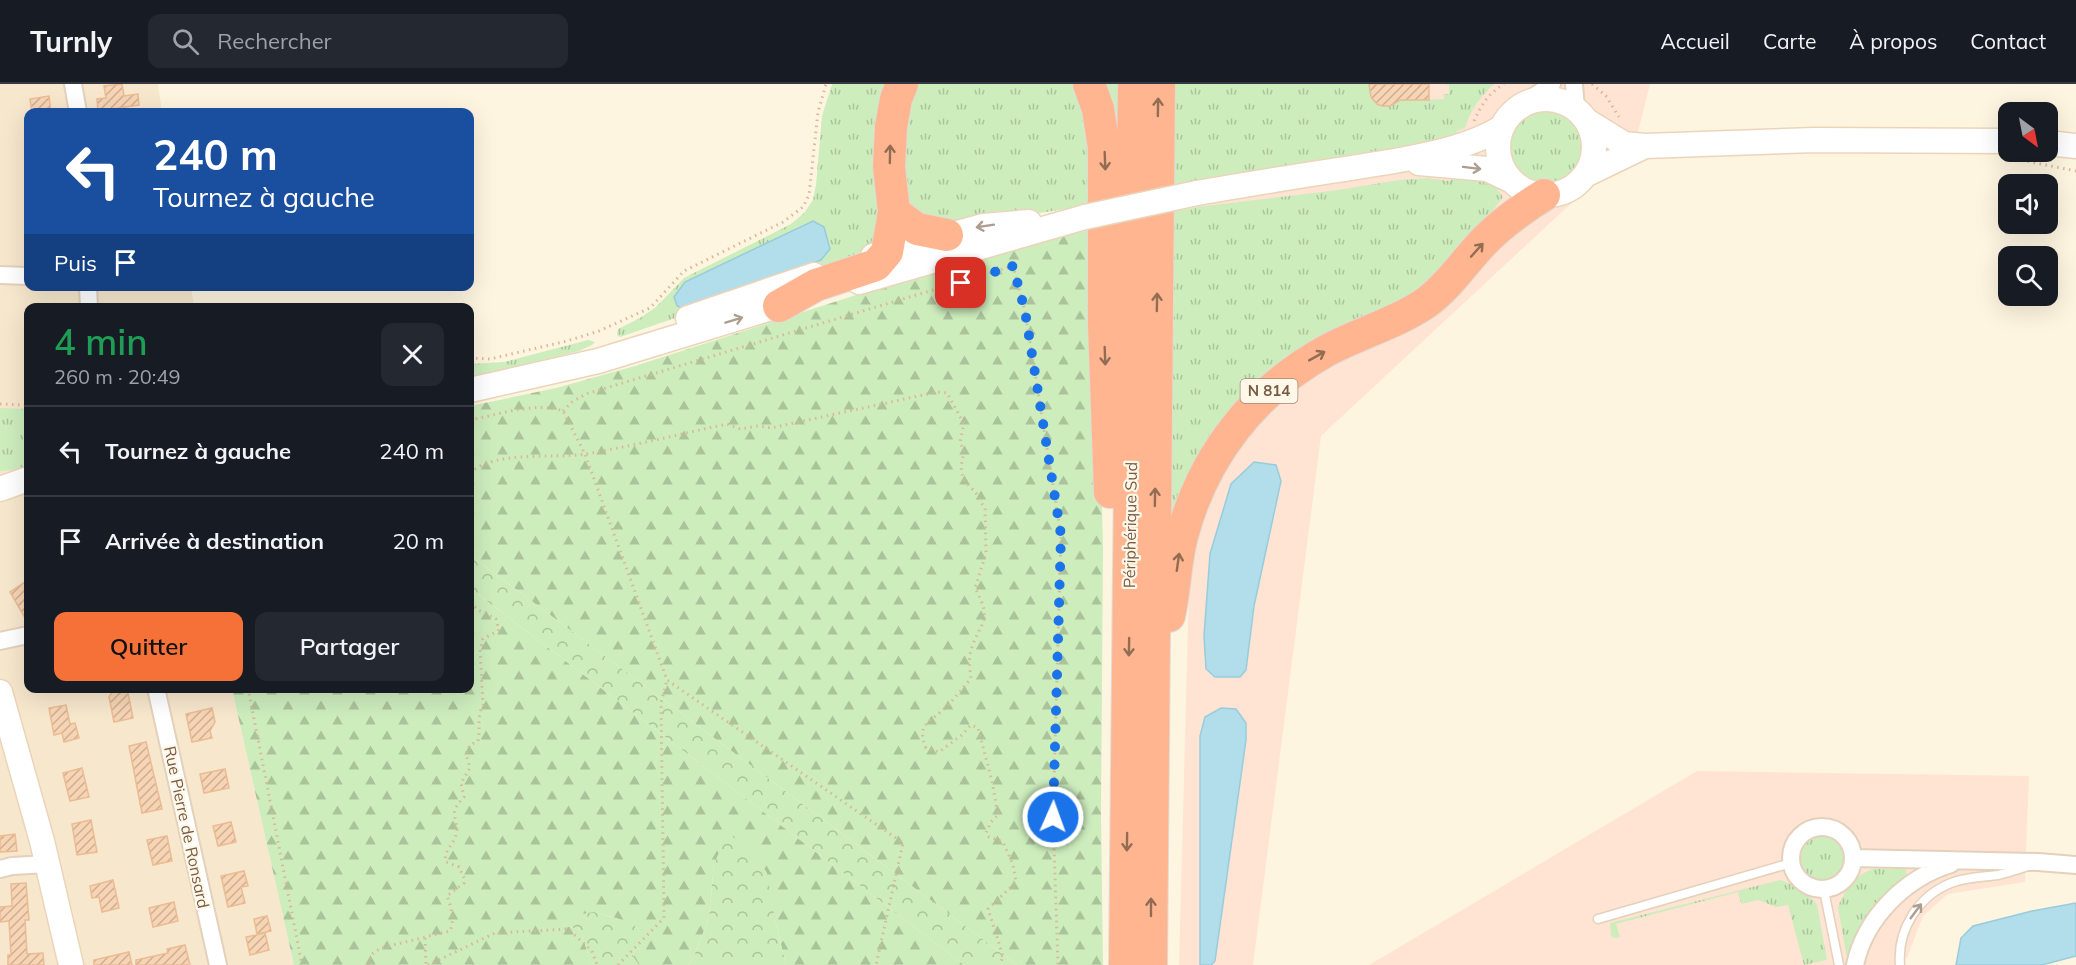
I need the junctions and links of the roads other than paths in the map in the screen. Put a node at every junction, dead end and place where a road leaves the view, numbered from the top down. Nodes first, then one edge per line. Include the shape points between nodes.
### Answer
1 (73, 84) edge
2 (902, 84) edge
3 (1089, 84) edge
4 (1134, 84) edge
5 (1159, 84) edge
6 (1552, 84) edge
7 (1574, 84) edge
8 (1523, 104) junction
9 (77, 108) edge
10 (1582, 115) junction
11 (1502, 127) junction
12 (1998, 141) edge
13 (2058, 145) edge
14 (1646, 146) junction
15 (2076, 146) edge
16 (2058, 148) edge
17 (2076, 152) edge
18 (1393, 161) junction
19 (1586, 175) junction
20 (1510, 180) junction
21 (1544, 195) junction
22 (894, 212) junction
23 (1085, 217) junction
24 (947, 235) junction
25 (887, 252) junction
26 (0, 275) edge
27 (24, 276) edge
28 (779, 306) junction
29 (496, 385) junction
30 (474, 389) edge
31 (0, 476) edge
32 (24, 478) edge
33 (24, 480) edge
34 (0, 489) edge
35 (1129, 589) junction
36 (24, 636) edge
37 (0, 641) edge
38 (0, 692) edge
39 (157, 693) edge
40 (1153, 703) junction
41 (1853, 858) junction
42 (2076, 859) edge
43 (1966, 860) junction
44 (1791, 863) junction
45 (2046, 863) junction
46 (48, 864) junction
47 (2076, 865) edge
48 (0, 870) edge
49 (1824, 890) junction
50 (1598, 919) dead end
51 (71, 965) edge
52 (218, 965) edge
53 (1125, 965) edge
54 (1151, 965) edge
55 (1839, 965) edge
56 (1855, 965) edge
57 (1900, 965) edge

1 - 9 street
22 -> 2 highway via 890,138 893,110
3 -> 35 highway via 1098,109 1104,148 1104,332 1113,565
4 - 35 highway, Périphérique Sud
40 -> 5 highway, Périphérique Sud / N 814
6 - 8 street
7 - 10 street
8 - 10 main road via 1550,99 1564,102
8 - 11 main road
10 - 14 main road via 1624,144
10 - 19 main road via 1592,132 1594,147
11 - 18 main road via 1458,146
11 - 20 main road via 1499,158
12 - 14 main road via 1814,140
13 - 15 main road
14 - 19 main road
16 - 17 lane
18 -> 20 main road via 1487,169
18 - 23 main road, bridge via 1197,193
19 - 21 main road via 1561,193
20 - 21 main road via 1528,192
40 -> 21 highway, N 814 via 1182,536 1198,489 1236,425 1280,380 1303,364 1427,302 1506,222
22 - 24 highway via 917,229
22 - 25 highway
23 -> 24 main road via 983,226
23 - 28 main road
24 - 25 main road
25 - 28 highway via 876,265 816,285
25 - 29 main road
26 - 27 street
29 -> 28 main road via 598,361
29 - 30 main road
31 - 32 main road
33 - 34 main road
35 -> 53 highway, Périphérique Sud
36 - 37 street
38 - 46 main road
39 - 52 street, Rue Pierre de Ronsard
54 -> 40 highway, Périphérique Sud / N 814
41 - 43 street
41 - 44 street via 1851,845 1843,835 1832,828 1819,827 1797,839 1791,850
41 - 49 street via 1845,880
42 - 45 street
43 - 45 street
43 - 56 street via 1932,871 1899,892 1875,919
44 - 49 street via 1802,883
44 - 50 lane
45 - 47 street
57 -> 45 lane via 1907,924 1931,895 1950,884
46 - 48 street
46 - 51 main road
49 - 55 lane

